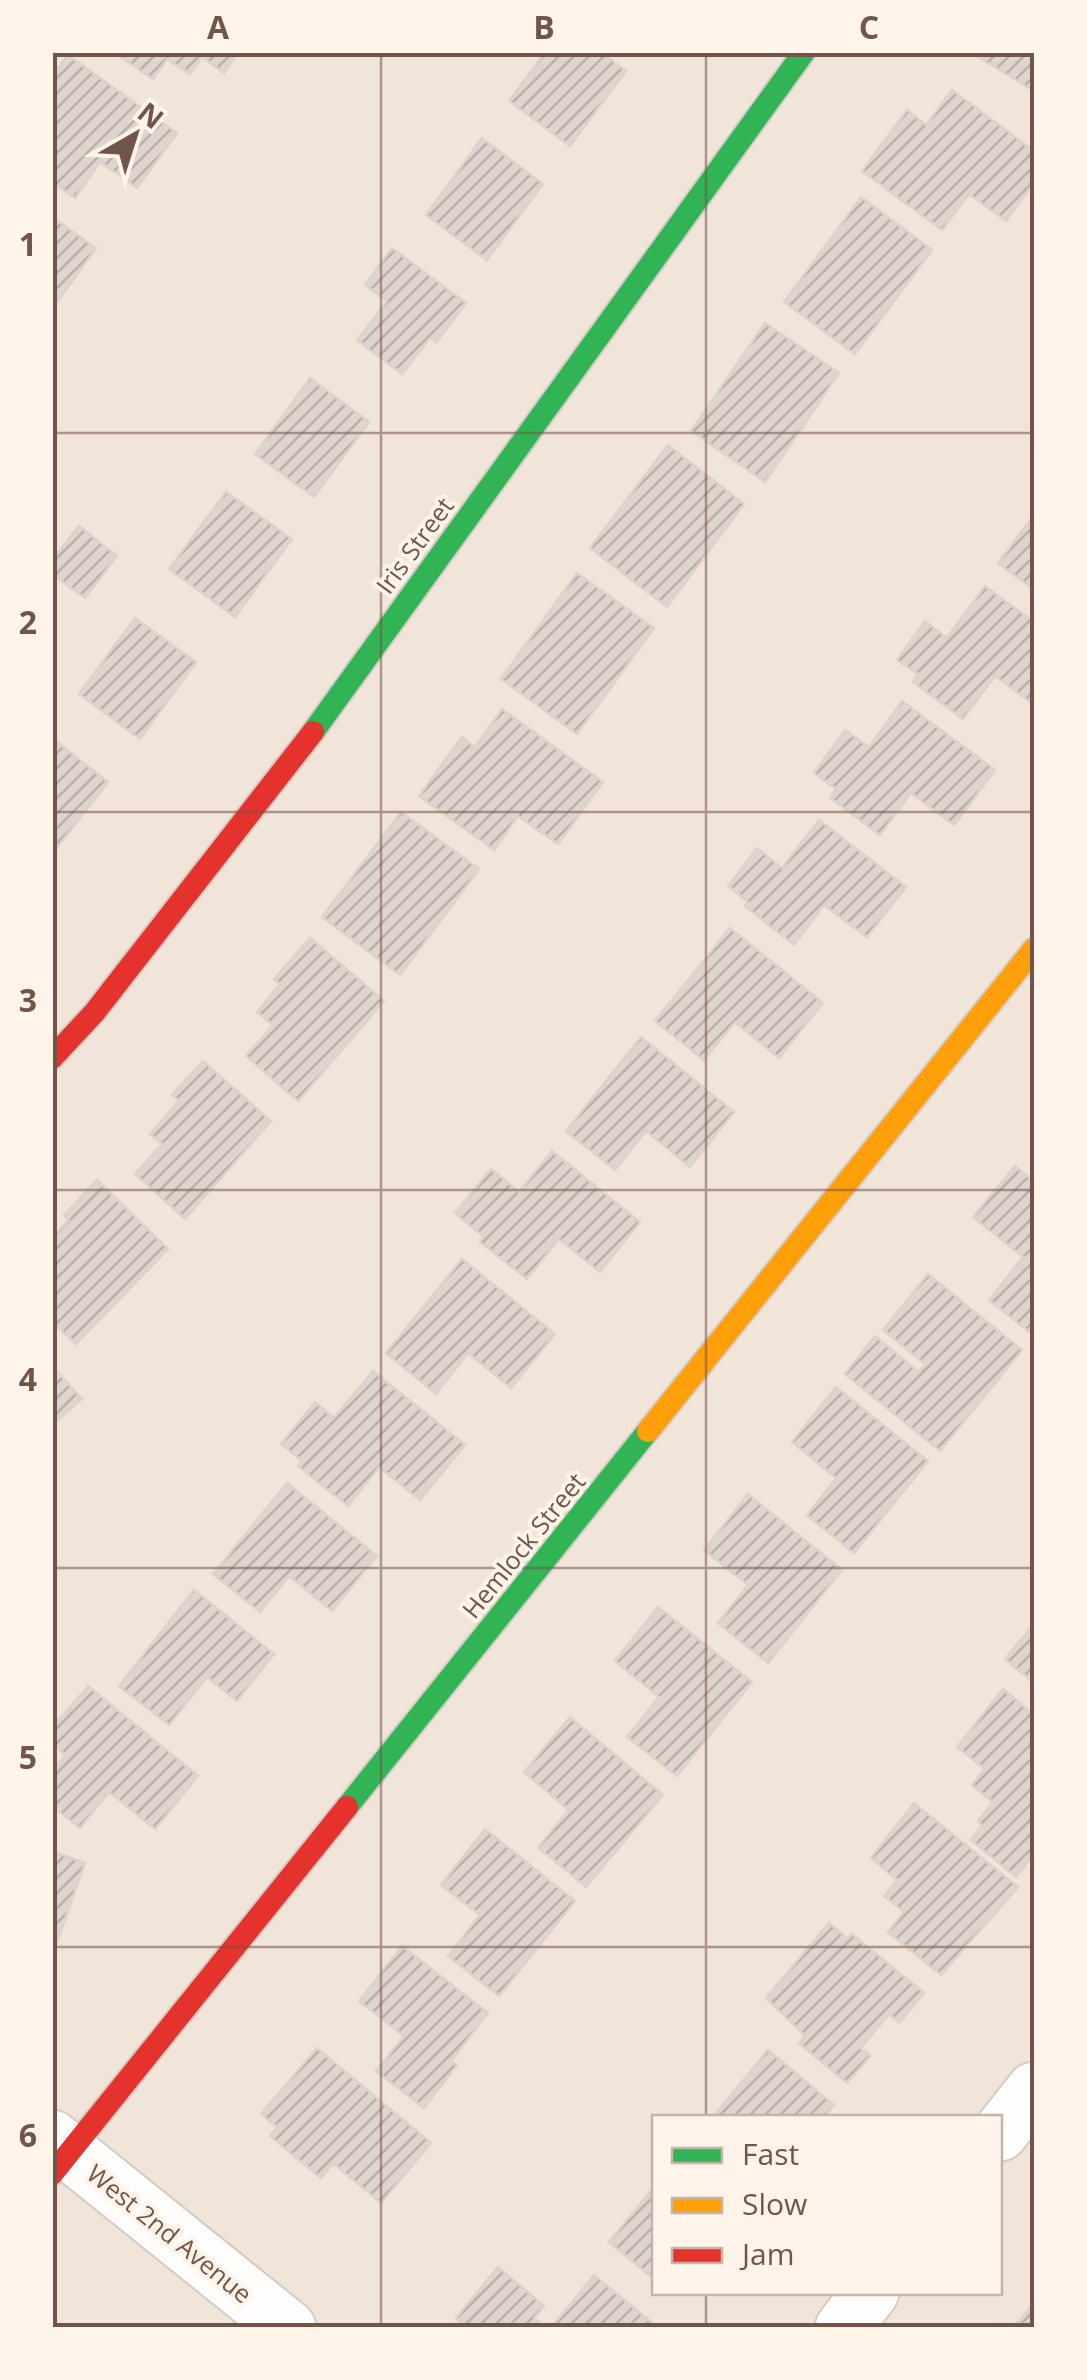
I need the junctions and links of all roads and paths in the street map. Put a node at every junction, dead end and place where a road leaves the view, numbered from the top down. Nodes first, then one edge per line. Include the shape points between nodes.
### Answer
1 (804, 52) edge
2 (1034, 949) edge
3 (52, 1058) edge
4 (1034, 2090) edge
5 (1002, 2130) edge
6 (58, 2154) edge
7 (869, 2295) edge
8 (288, 2328) edge
9 (842, 2328) edge

1 - 3 street, Iris Street via 284,772
2 - 6 street, Hemlock Street
4 - 5 street
6 - 8 street, West 2nd Avenue
7 - 9 street

